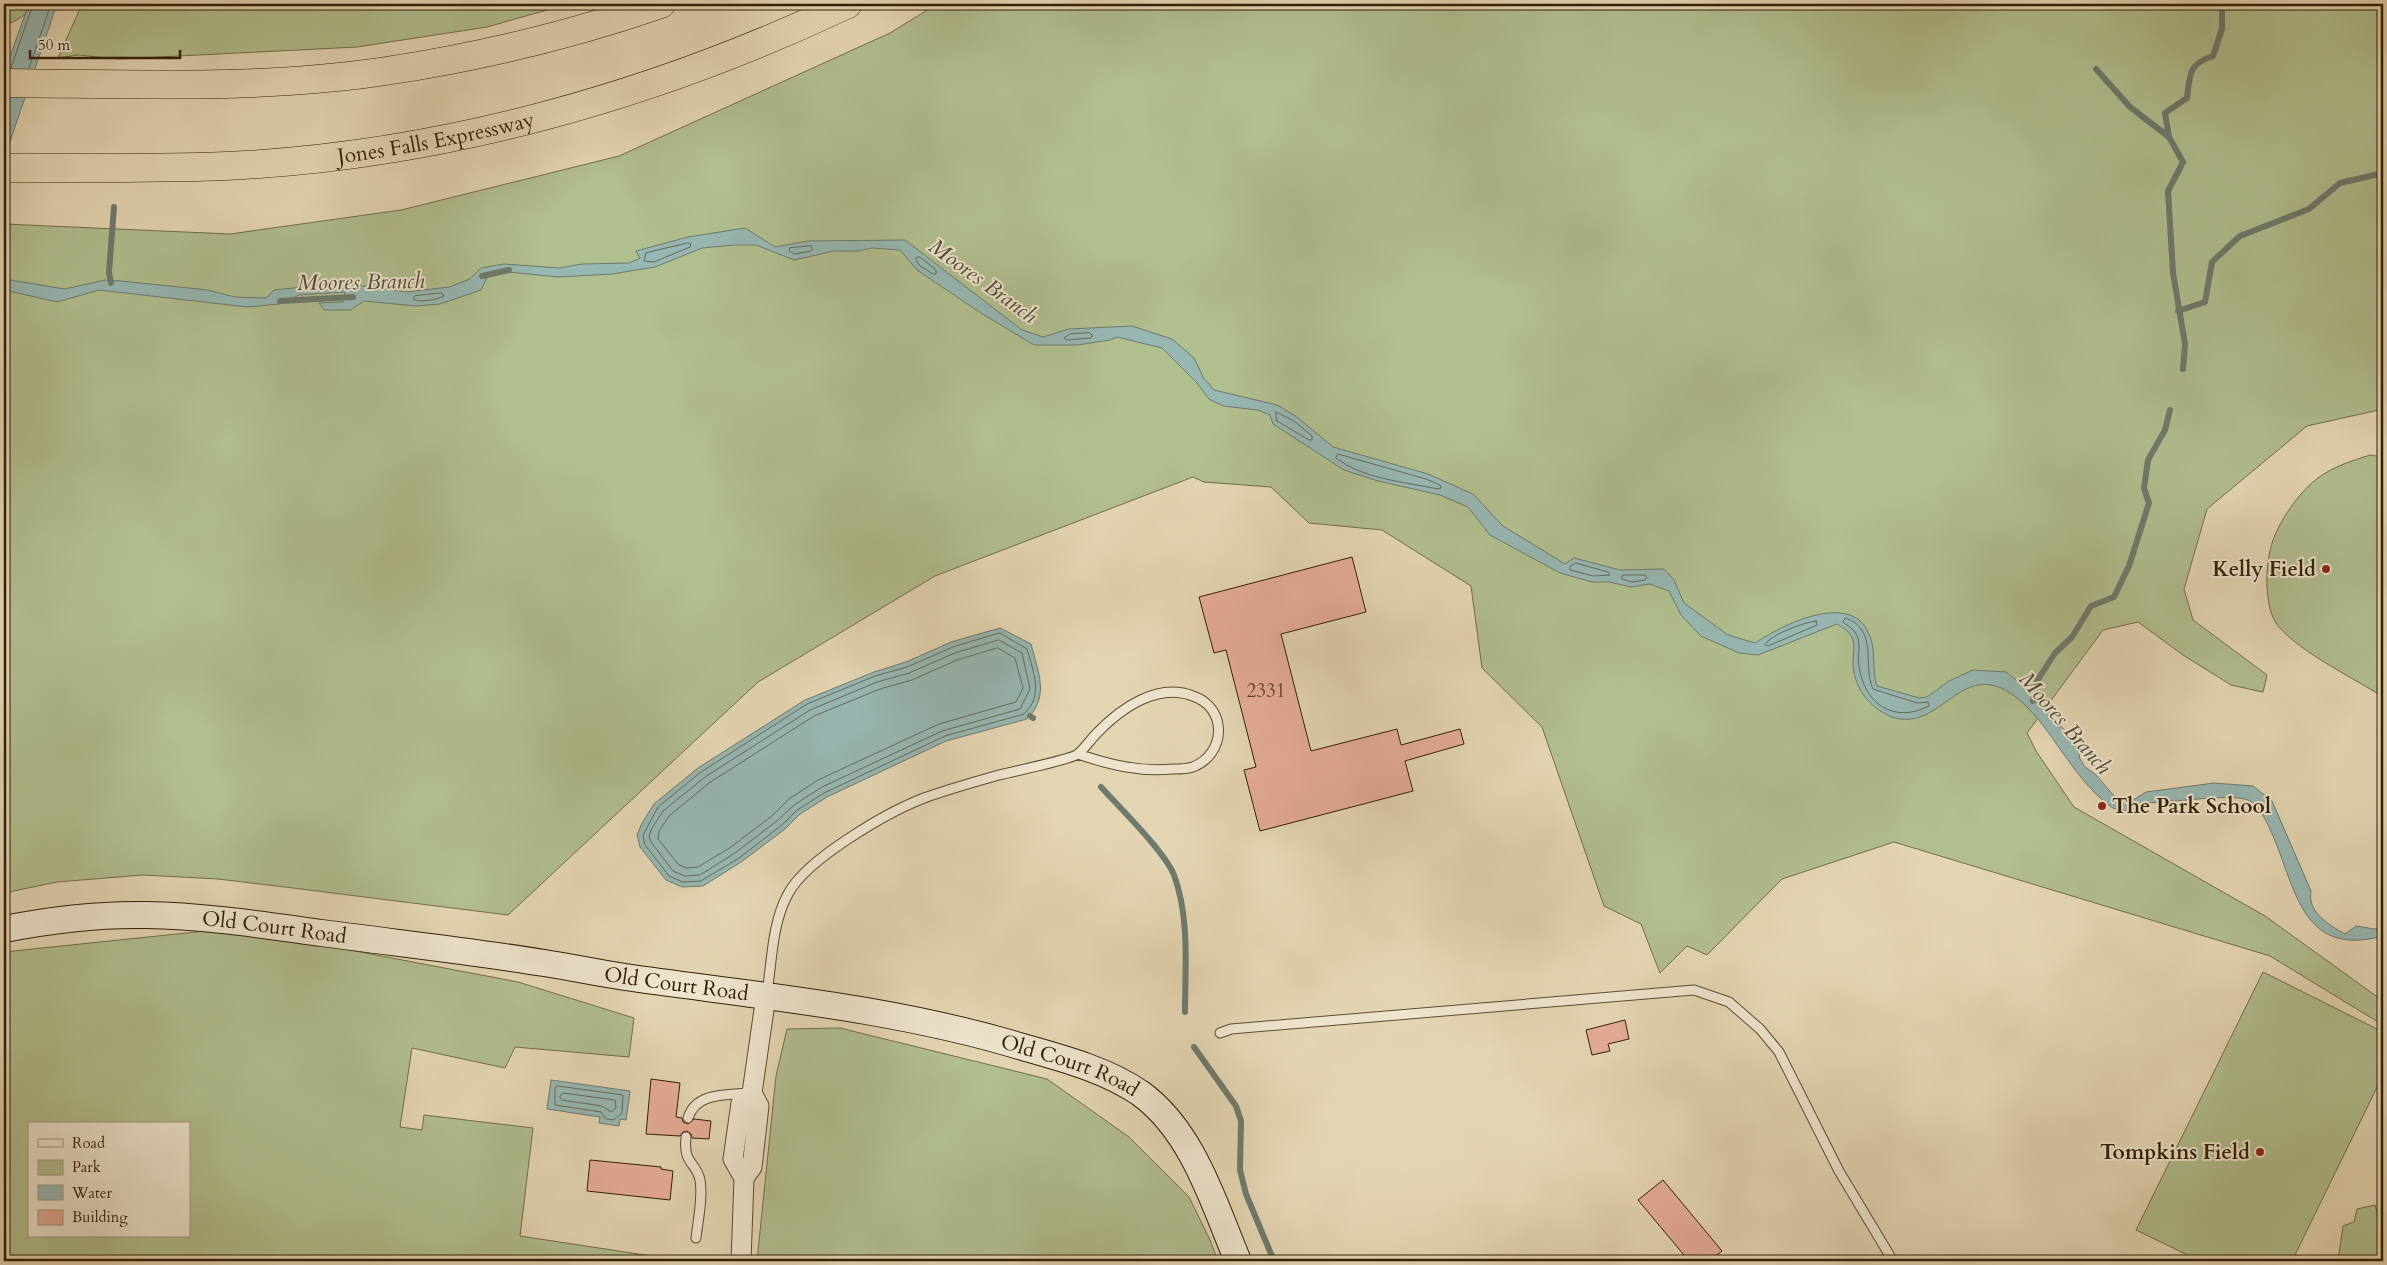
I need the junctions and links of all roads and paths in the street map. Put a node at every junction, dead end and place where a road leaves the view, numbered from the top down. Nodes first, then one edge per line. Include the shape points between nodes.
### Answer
1 (661, 4) edge
2 (848, 4) edge
3 (4, 84) edge
4 (4, 168) edge
5 (1078, 754) junction
6 (4, 929) edge
7 (766, 996) junction
8 (1220, 1033) dead end
9 (752, 1093) junction
10 (688, 1118) dead end
11 (686, 1137) dead end
12 (696, 1238) dead end
13 (742, 1261) edge
14 (1238, 1261) edge
15 (1893, 1261) edge

1 - 3 highway via 556,37 484,54 385,71 222,84
2 - 4 highway, Jones Falls Expressway via 734,54 659,82 498,128 391,149 227,166
5 - 5 lane via 1116,714 1140,700 1170,692 1193,695 1208,704 1217,716 1216,746 1206,759 1192,768 1131,770
5 - 7 lane via 923,799 823,856 788,893 778,920
6 - 7 main road, Old Court Road via 106,915 184,916 542,962
7 - 9 street
7 - 14 main road, Old Court Road via 874,1012 992,1037 1066,1060 1125,1085 1153,1104 1185,1145
8 - 15 lane via 1231,1029 1694,990 1729,1002 1760,1029 1779,1052 1839,1171
9 - 10 lane via 711,1096 701,1100
9 - 13 street via 759,1106 752,1167 744,1178
11 - 12 lane via 685,1156 699,1177 701,1192

